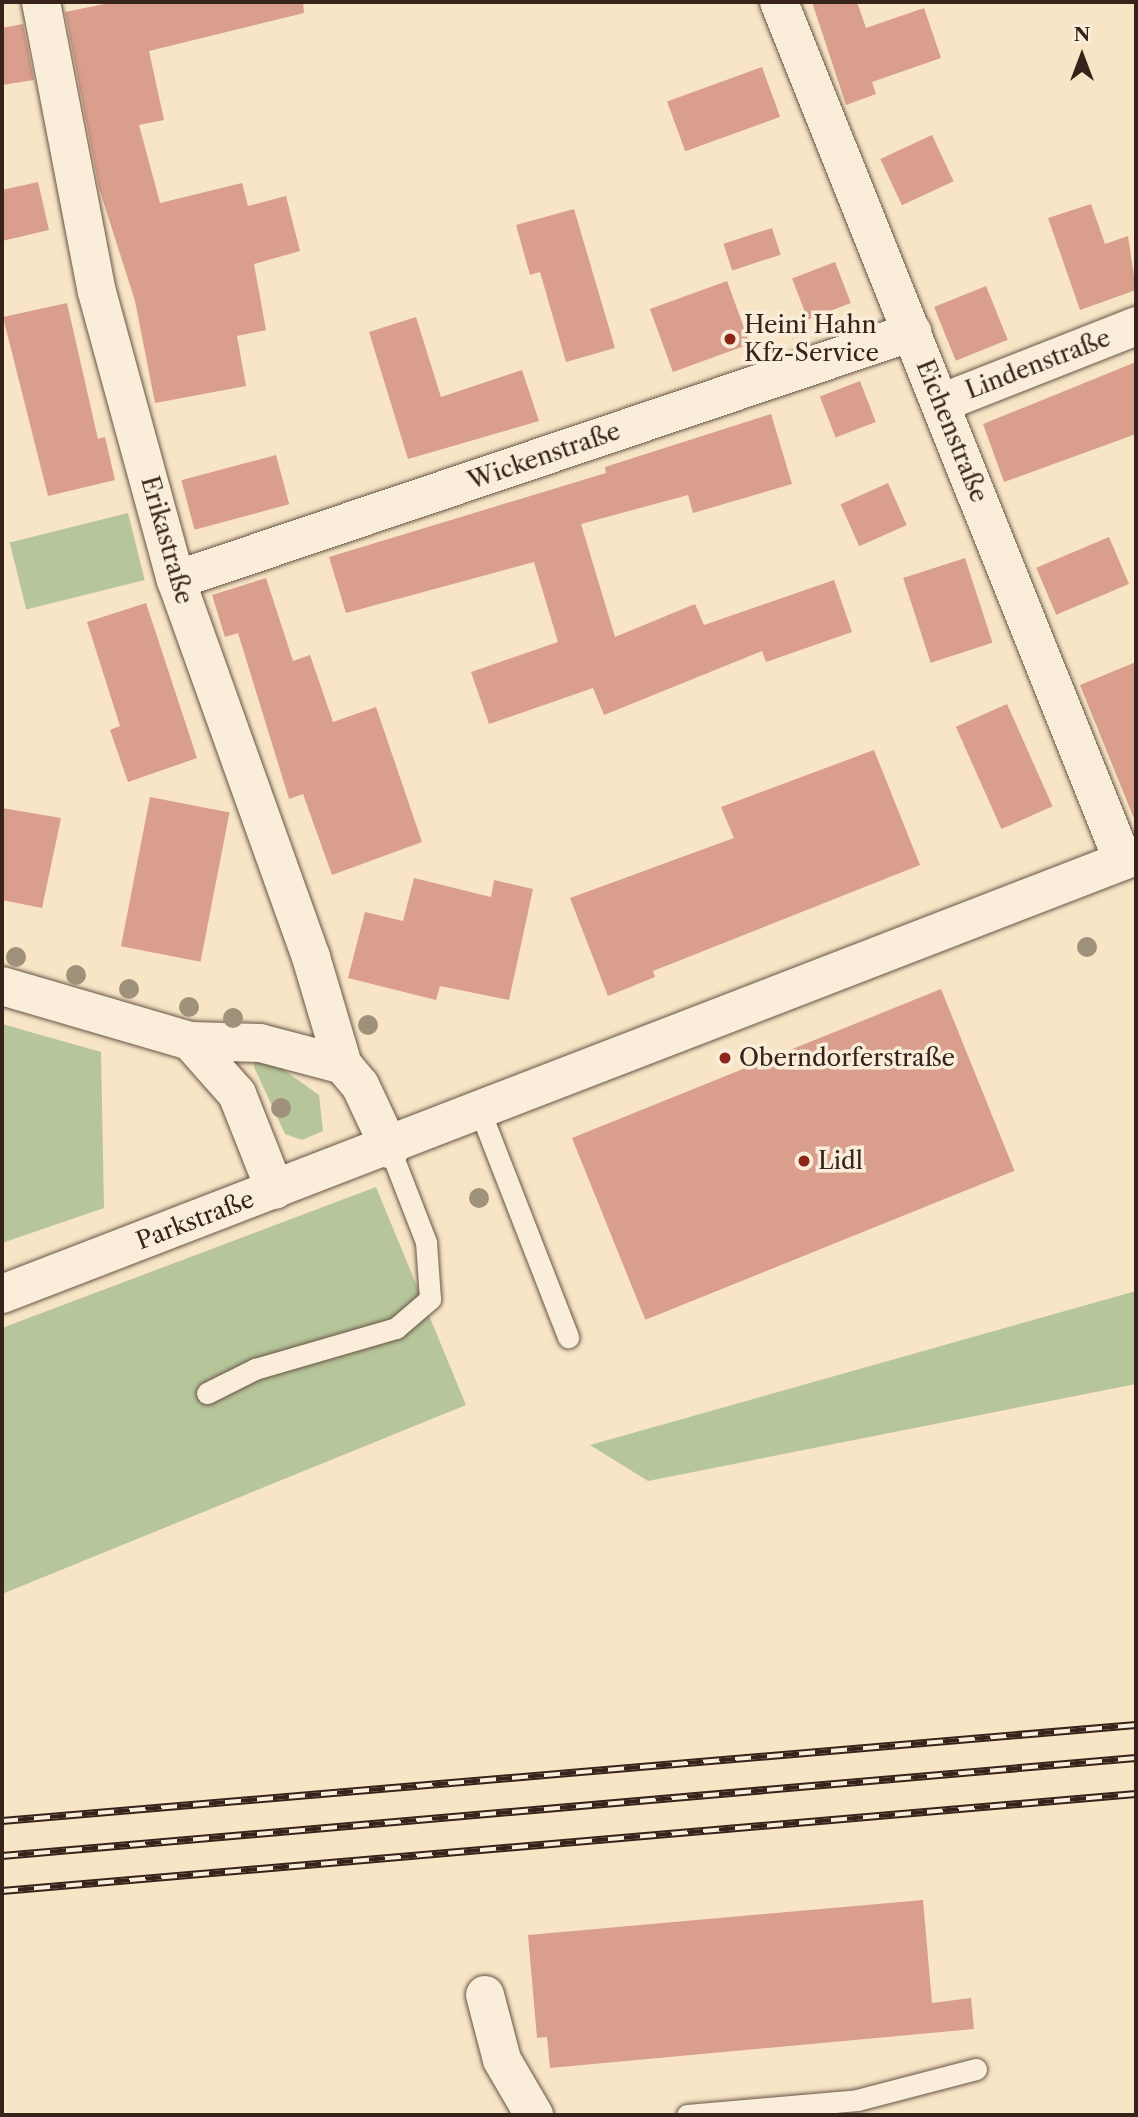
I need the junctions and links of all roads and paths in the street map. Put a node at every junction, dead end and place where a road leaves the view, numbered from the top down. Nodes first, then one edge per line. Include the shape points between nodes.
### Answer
1 (41, 2) edge
2 (779, 2) edge
3 (1136, 326) edge
4 (912, 332) junction
5 (941, 403) junction
6 (176, 580) junction
7 (1129, 859) edge
8 (2, 986) edge
9 (190, 1041) junction
10 (343, 1065) junction
11 (480, 1111) junction
12 (390, 1149) junction
13 (275, 1190) junction
14 (2, 1294) edge
15 (568, 1337) dead end
16 (207, 1393) dead end
17 (485, 1995) dead end
18 (976, 2069) dead end
19 (534, 2115) edge
20 (687, 2115) edge

1 - 6 street, Erikastraße via 97,292
2 - 4 street, Eichenstraße
3 - 5 street, Lindenstraße
4 - 5 street, Eichenstraße
4 - 6 street, Wickenstraße
5 - 7 street, Eichenstraße
6 - 10 street, Erikastraße via 301,961
7 - 11 street
8 - 9 street
9 - 10 street via 260,1043
9 - 13 street via 237,1094
10 - 12 street via 360,1085
11 - 12 street
11 - 15 lane
12 - 13 street, Parkstraße
12 - 16 lane via 426,1242 430,1299 396,1328 255,1370
13 - 14 street, Parkstraße
17 - 19 street via 502,2060
18 - 20 lane via 858,2100

